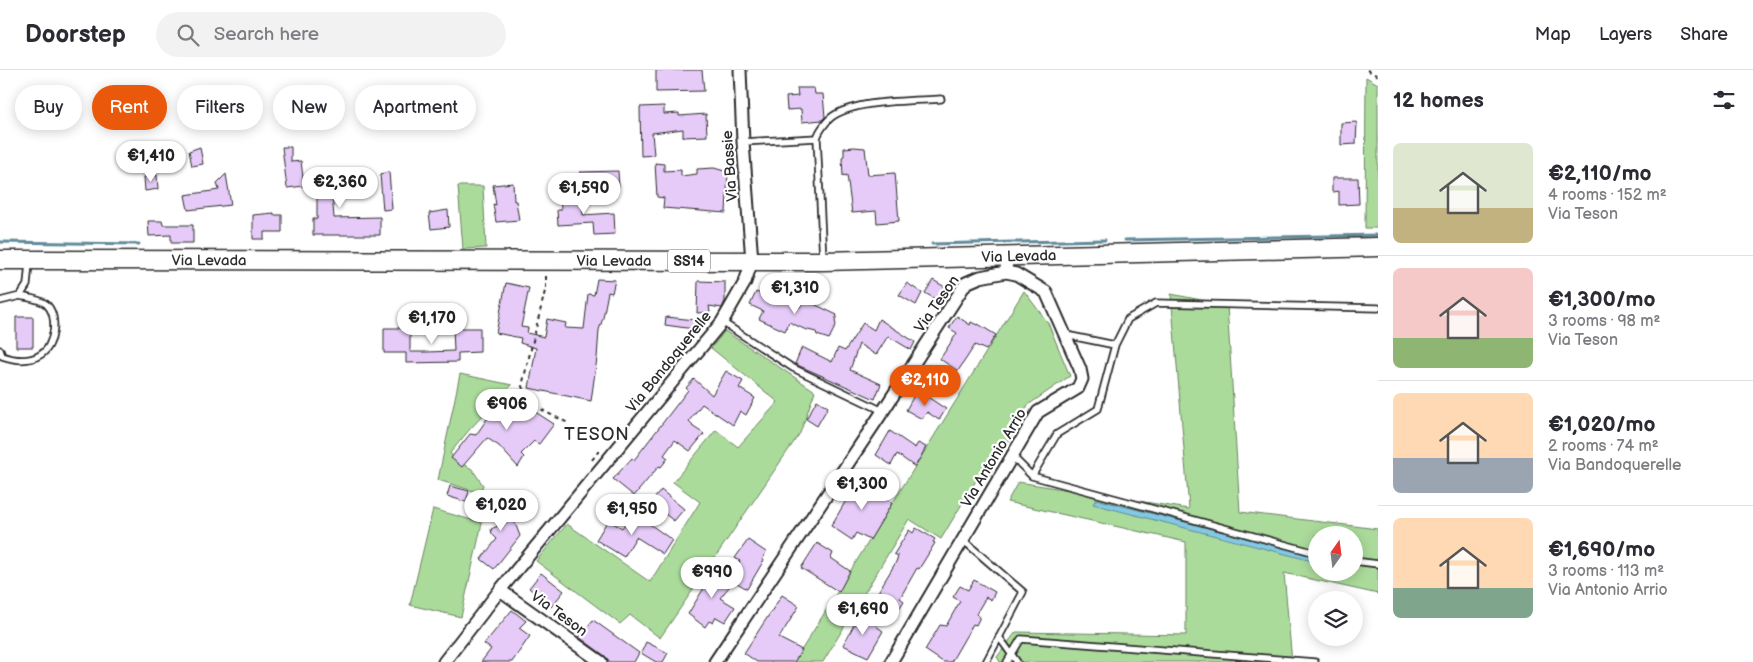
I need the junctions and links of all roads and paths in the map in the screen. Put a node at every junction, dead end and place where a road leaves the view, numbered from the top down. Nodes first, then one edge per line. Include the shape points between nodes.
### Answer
1 (740, 70) edge
2 (1367, 70) edge
3 (1378, 76) edge
4 (941, 99) dead end
5 (817, 138) junction
6 (743, 142) junction
7 (1378, 247) edge
8 (0, 260) edge
9 (30, 260) junction
10 (547, 261) junction
11 (752, 261) junction
12 (823, 261) junction
13 (1006, 265) junction
14 (20, 296) junction
15 (0, 301) edge
16 (1378, 308) edge
17 (722, 322) junction
18 (1064, 334) junction
19 (1115, 345) junction
20 (0, 350) edge
21 (884, 411) junction
22 (568, 423) dead end
23 (1012, 456) junction
24 (1032, 476) junction
25 (963, 540) junction
26 (1308, 551) edge
27 (1363, 562) edge
28 (1378, 564) edge
29 (500, 590) junction
30 (1000, 637) junction
31 (1012, 654) junction
32 (444, 662) edge
33 (601, 662) edge
34 (715, 662) edge
35 (891, 662) edge
36 (986, 662) edge
37 (1007, 662) edge
38 (1017, 662) edge
39 (1314, 662) edge

1 - 6 street, Via Bassie
2 - 3 path
4 - 5 lane via 863,104 833,116
5 - 6 lane
5 - 12 lane
6 - 11 street, Via Bassie
7 - 13 main road, Via Levada / SS14
8 - 9 main road, Via Levada / SS14
9 - 10 main road, Via Levada / SS14
9 - 14 lane via 27,285
10 - 11 main road, Via Levada / SS14
10 - 22 path via 546,287 522,386 531,402
11 - 12 main road, Via Levada / SS14
11 - 17 street, Via Bandoquerelle via 745,282
12 - 13 main road, Via Levada / SS14
13 - 18 street, Via Antonio Arrio via 1046,292
13 - 21 street, Via Teson via 966,283
14 - 15 lane
14 - 20 lane via 44,302 51,309 54,327 49,346 40,356 32,358 12,359 2,356
16 - 19 lane via 1156,303 1128,319
17 - 21 lane via 793,368
17 - 29 street, Via Bandoquerelle
18 - 19 lane
18 - 23 street, Via Antonio Arrio via 1082,379 1078,388 1038,412
19 - 24 lane via 1098,409 1057,434
21 - 34 street, Via Teson
23 - 24 lane
23 - 25 street, Via Antonio Arrio
24 - 26 lane
25 - 30 lane via 1023,592
25 - 35 street, Via Antonio Arrio
27 - 28 lane
29 - 32 street, Via Bandoquerelle
29 - 33 street, Via Teson
30 - 31 lane
30 - 36 lane
31 - 37 lane
31 - 38 lane
31 - 39 lane via 1021,639

